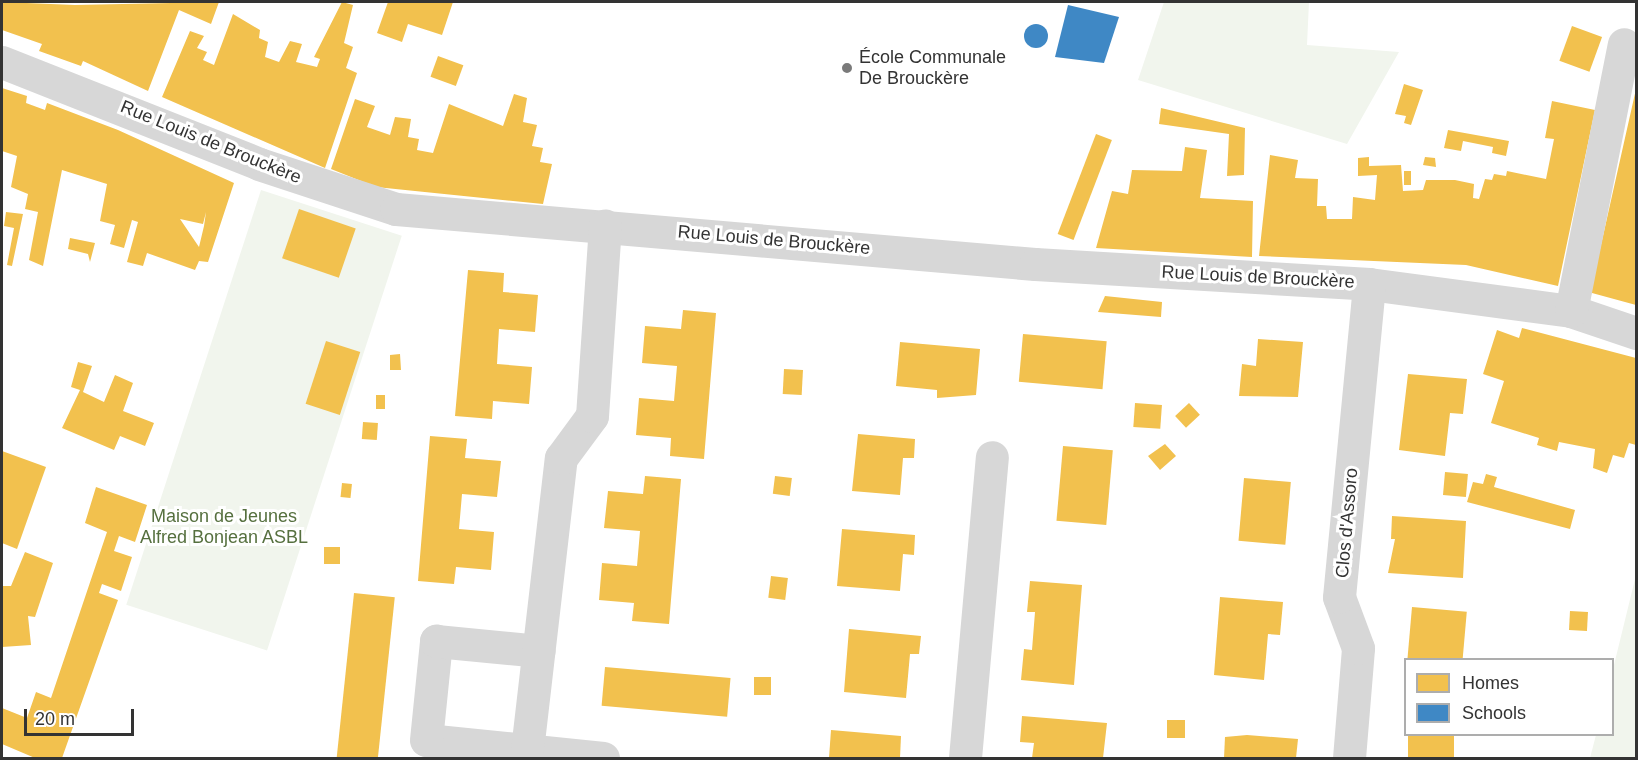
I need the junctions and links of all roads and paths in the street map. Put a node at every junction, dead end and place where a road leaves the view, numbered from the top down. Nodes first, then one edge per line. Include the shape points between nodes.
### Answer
1 (1624, 44) dead end
2 (2, 62) edge
3 (605, 225) junction
4 (1369, 284) junction
5 (1571, 311) junction
6 (1636, 333) edge
7 (992, 457) dead end
8 (539, 651) junction
9 (527, 750) junction
10 (603, 759) edge
11 (965, 759) edge
12 (1349, 759) edge

1 - 5 street
2 - 3 street, Rue Louis de Brouckère via 259,164 396,210
3 - 4 street, Rue Louis de Brouckère via 1035,264
3 - 8 street via 592,416 561,458
4 - 5 street, Rue Louis de Brouckère
4 - 12 street, Clos d'Assoro via 1340,597 1359,648
5 - 6 street, Rue Louis de Brouckère
7 - 11 street
8 - 9 street
8 - 9 street via 436,641 426,740
9 - 10 street

